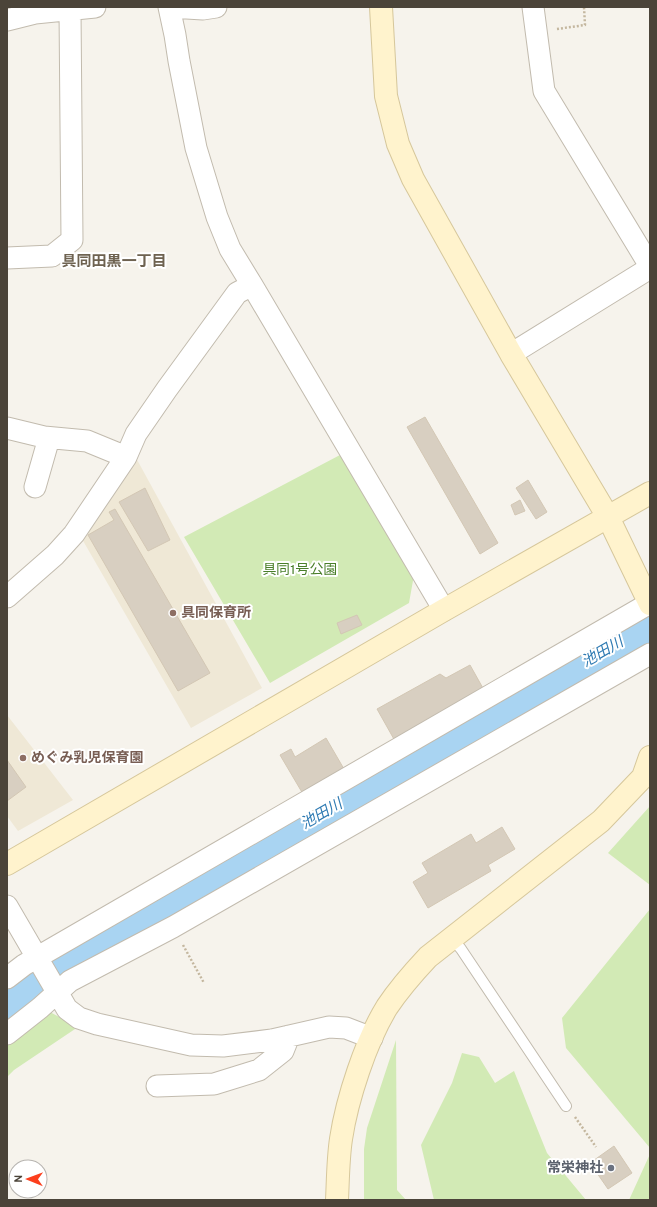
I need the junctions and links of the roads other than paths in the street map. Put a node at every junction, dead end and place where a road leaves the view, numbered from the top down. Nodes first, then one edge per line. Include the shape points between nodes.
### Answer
1 (95, 7) edge
2 (169, 7) edge
3 (216, 7) edge
4 (381, 7) edge
5 (533, 7) edge
6 (70, 10) junction
7 (7, 20) edge
8 (7, 258) edge
9 (650, 267) edge
10 (252, 284) junction
11 (511, 354) junction
12 (7, 428) edge
13 (49, 438) junction
14 (126, 457) junction
15 (35, 487) dead end
16 (650, 492) edge
17 (608, 517) junction
18 (7, 597) edge
19 (650, 603) edge
20 (444, 610) junction
21 (650, 654) edge
22 (650, 758) edge
23 (7, 864) edge
24 (7, 906) edge
25 (452, 938) junction
26 (37, 958) junction
27 (7, 978) edge
28 (57, 994) junction
29 (7, 1034) edge
30 (289, 1036) junction
31 (372, 1038) junction
32 (157, 1086) dead end
33 (566, 1106) road end
34 (337, 1200) edge

1 - 6 street
2 - 3 street
2 - 10 street via 196,148 212,203 230,249
4 - 11 street via 386,96 398,144 412,179
5 - 9 street via 544,91
6 - 7 street via 35,13
6 - 8 street via 72,240 52,256
9 - 11 street
10 - 14 street via 237,293 167,389 136,434
10 - 20 street
11 - 17 street
12 - 13 street
13 - 14 street via 87,441
13 - 15 street
14 - 18 street via 74,534 55,555
16 - 17 street
17 - 19 street
17 - 20 street
19 - 26 street
20 - 23 street
21 - 28 street via 173,927 70,982
22 - 25 street via 643,777 601,821
24 - 26 street
25 - 31 street via 428,957 405,982 387,1008
25 - 33 lane
26 - 27 street
26 - 28 street
28 - 29 street
28 - 30 street via 67,1010 79,1018 132,1033 191,1045 223,1046
30 - 31 street via 329,1027 346,1028
30 - 32 street via 283,1051 259,1070 214,1084
31 - 34 street via 356,1078 341,1139

